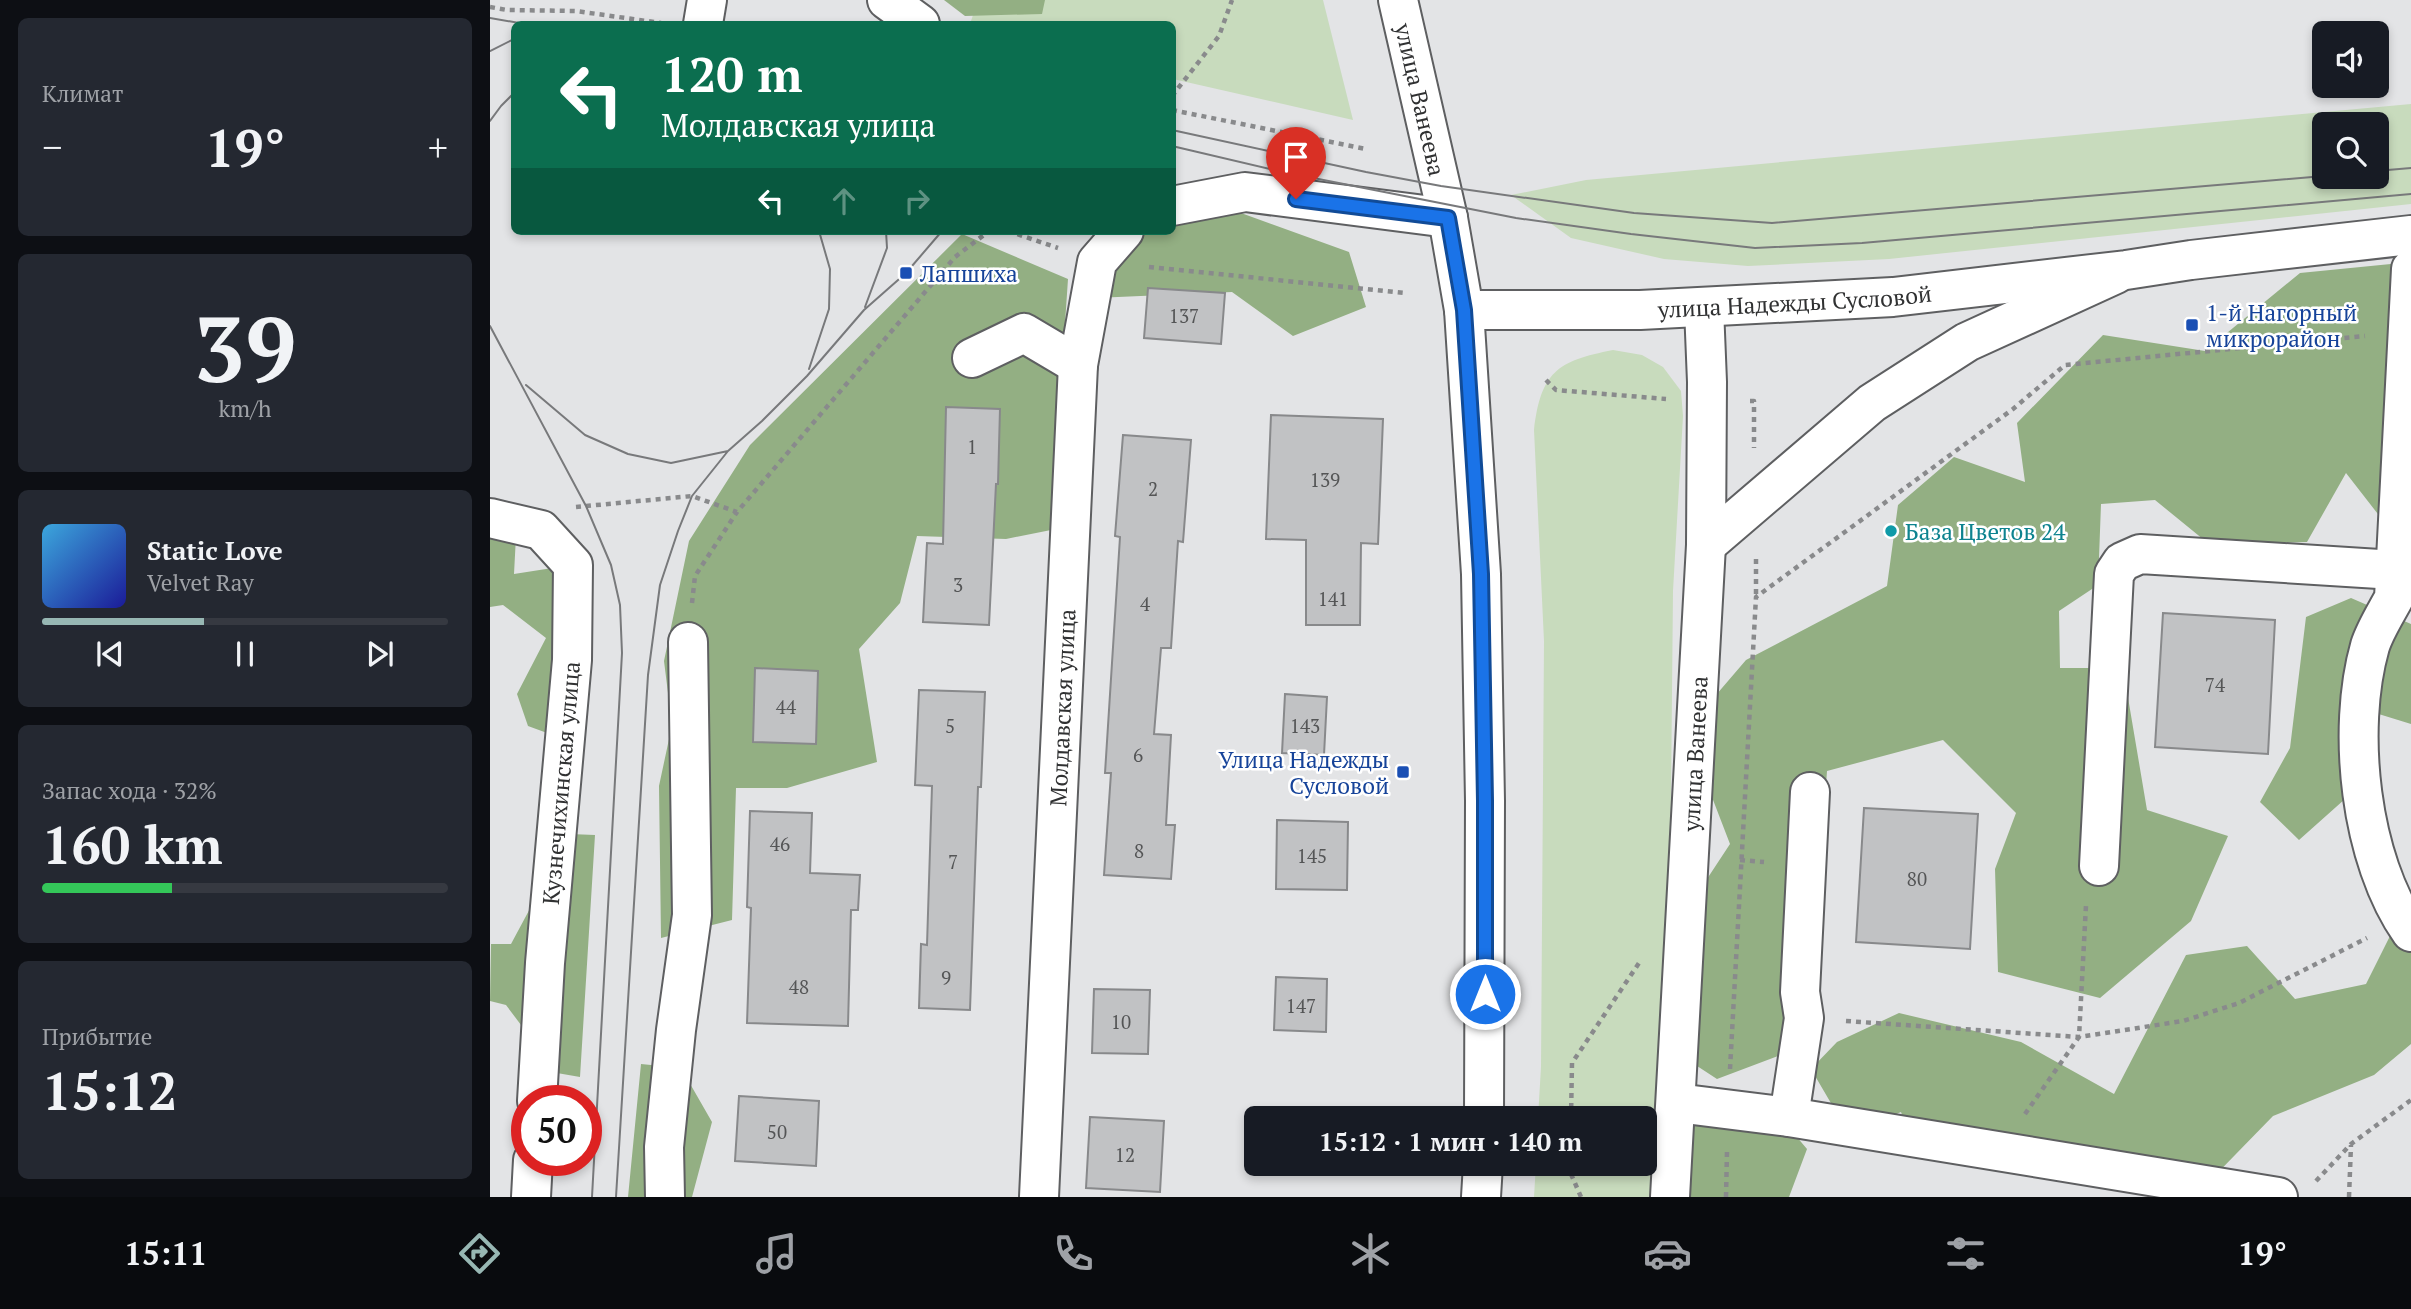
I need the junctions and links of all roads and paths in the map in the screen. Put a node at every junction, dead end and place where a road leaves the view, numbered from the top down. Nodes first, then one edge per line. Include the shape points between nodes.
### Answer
1 (707, 0) edge
2 (887, 0) edge
3 (1232, 0) edge
4 (1398, 0) edge
5 (490, 7) edge
6 (648, 21) edge
7 (704, 21) edge
8 (916, 21) edge
9 (1176, 91) edge
10 (1176, 111) edge
11 (1366, 149) dead end
12 (1176, 205) edge
13 (1448, 218) junction
14 (984, 235) edge
15 (1019, 235) edge
16 (1121, 235) edge
17 (2411, 235) edge
18 (1097, 262) junction
19 (2411, 269) edge
20 (2126, 270) junction
21 (1405, 293) dead end
22 (1704, 308) junction
23 (1464, 310) junction
24 (2408, 332) junction
25 (972, 358) dead end
26 (1078, 365) junction
27 (1546, 380) dead end
28 (1675, 400) dead end
29 (574, 508) dead end
30 (737, 512) junction
31 (490, 518) edge
32 (1706, 545) junction
33 (2395, 570) junction
34 (688, 642) joint
35 (1810, 792) dead end
36 (2099, 866) joint
37 (2407, 926) edge
38 (1804, 1017) junction
39 (2079, 1037) junction
40 (538, 1085) edge
41 (2411, 1100) edge
42 (1677, 1103) junction
43 (1484, 1106) edge
44 (1728, 1109) junction
45 (1789, 1117) junction
46 (2351, 1144) junction
47 (1999, 1151) junction
48 (532, 1176) edge
49 (1482, 1176) edge
50 (1572, 1176) edge
51 (2294, 1193) edge
52 (531, 1197) edge
53 (665, 1197) edge
54 (1039, 1197) edge
55 (1481, 1197) edge
56 (1581, 1197) edge
57 (1670, 1197) edge
58 (1726, 1197) edge
59 (2349, 1197) edge

1 - 7 street
2 - 8 street
3 - 9 path via 1219,36
4 - 13 street, улица Ванеева
5 - 6 path via 576,11
10 - 11 path
12 - 13 street via 1245,192
13 - 23 street, улица Ванеева
14 - 30 path via 955,257
15 - 18 path
16 - 18 street
17 - 20 street, улица Надежды Сусловой
18 - 21 path
18 - 26 street, Молдавская улица
19 - 24 street
20 - 22 street, улица Надежды Сусловой via 1892,298
20 - 32 street, улица Надежды Сусловой via 1967,342 1872,403
22 - 23 street, улица Надежды Сусловой
22 - 32 street, улица Ванеева
23 - 43 street, улица Ванеева via 1481,588
24 - 33 street
24 - 44 path via 2065,365 2013,409 1756,597
25 - 26 street via 1024,333
26 - 54 street, Молдавская улица
27 - 28 path via 1556,390
29 - 30 path via 692,496
30 - 34 path via 695,576
31 - 40 street, Кузнечихинская улица via 541,530 573,565 572,660
32 - 42 street, улица Ванеева
33 - 36 street via 2140,554 2122,562 2114,574
33 - 37 street via 2394,598 2370,645 2361,697 2360,771 2373,852
34 - 53 street via 692,915 665,1134
35 - 38 street via 1800,992
36 - 39 path via 2088,884
37 - 39 path via 2239,1003 2183,1021
38 - 39 path
38 - 45 street
39 - 47 path
41 - 46 path
42 - 44 street
42 - 57 street, улица Ванеева
44 - 45 street
44 - 58 path
45 - 47 street
46 - 51 path
46 - 59 path
47 - 51 street
48 - 52 street
49 - 55 street
50 - 56 path

